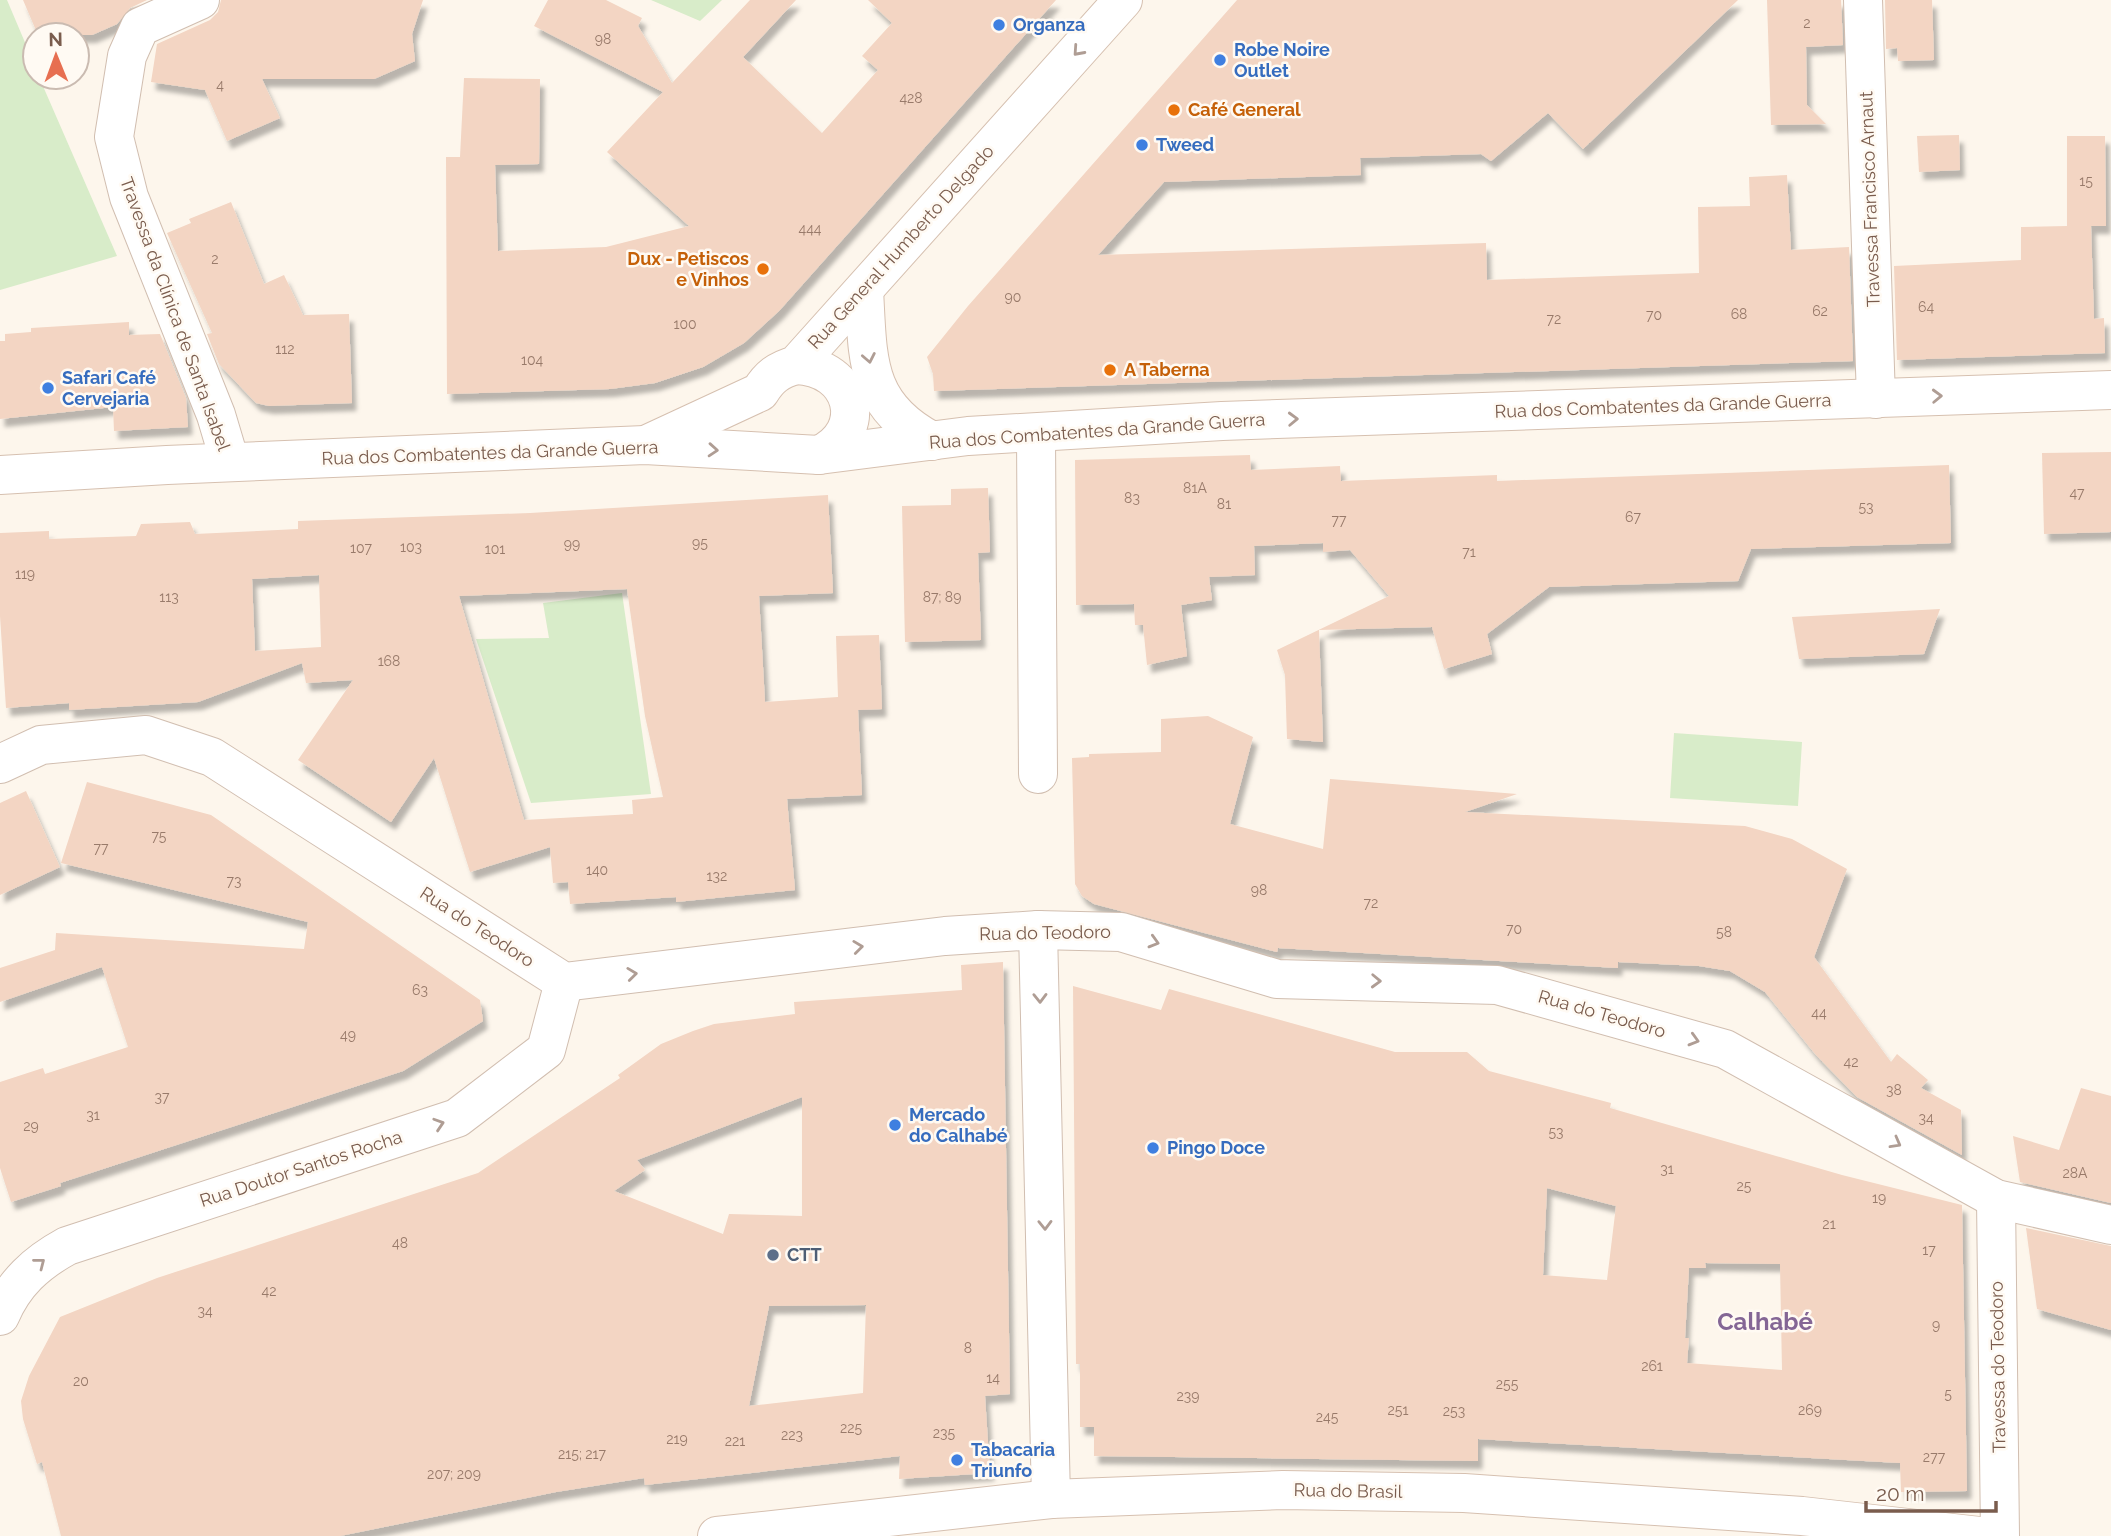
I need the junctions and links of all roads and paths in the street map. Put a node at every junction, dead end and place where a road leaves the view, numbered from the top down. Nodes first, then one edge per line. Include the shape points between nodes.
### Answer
1 (200, 0) edge
2 (1123, 0) edge
3 (1863, 0) edge
4 (864, 290) junction
5 (796, 365) junction
6 (2111, 390) edge
7 (760, 392) junction
8 (1876, 399) junction
9 (1036, 433) junction
10 (932, 441) junction
11 (645, 445) junction
12 (803, 455) junction
13 (230, 462) junction
14 (0, 475) edge
15 (0, 764) edge
16 (1038, 774) dead end
17 (1038, 930) junction
18 (564, 982) junction
19 (1996, 1199) junction
20 (2111, 1225) edge
21 (0, 1316) edge
22 (1051, 1500) junction
23 (717, 1536) edge
24 (1979, 1536) edge
25 (2000, 1536) edge

1 - 13 street, Travessa da Clínica de Santa Isabel via 140,27 120,85 114,137 128,197 216,415
2 -> 4 street, Rua General Humberto Delgado
3 - 8 street, Travessa Francisco Arnaut
4 - 5 street, Rua General Humberto Delgado
4 -> 10 street via 874,384 909,429
5 - 7 street, Rua General Humberto Delgado via 774,374
5 - 12 street via 812,365 833,375 849,401 845,433 837,443
8 -> 6 street, Rua dos Combatentes da Grande Guerra
7 - 11 street, Rua General Humberto Delgado
7 - 12 street via 756,405 760,430 775,449
9 -> 8 street, Rua dos Combatentes da Grande Guerra via 1222,421
9 - 10 street, Rua dos Combatentes da Grande Guerra
9 - 16 street
10 - 12 street, Rua dos Combatentes da Grande Guerra
11 -> 12 street, Rua dos Combatentes da Grande Guerra
11 - 13 street, Rua dos Combatentes da Grande Guerra
13 - 14 street, Rua dos Combatentes da Grande Guerra
15 - 18 street, Rua do Teodoro via 41,745 146,735 212,757
18 -> 17 street, Rua do Teodoro via 945,936
17 -> 19 street, Rua do Teodoro via 1121,932 1277,979 1497,985 1712,1045
17 -> 22 street
21 -> 18 street, Rua Doutor Santos Rocha via 26,1275 41,1260 67,1246 457,1118 546,1050
19 - 20 street, Rua do Teodoro
19 - 25 street, Travessa do Teodoro
22 - 23 street, Rua do Brasil
22 - 24 street, Rua do Brasil via 1283,1490 1464,1493 1802,1516

